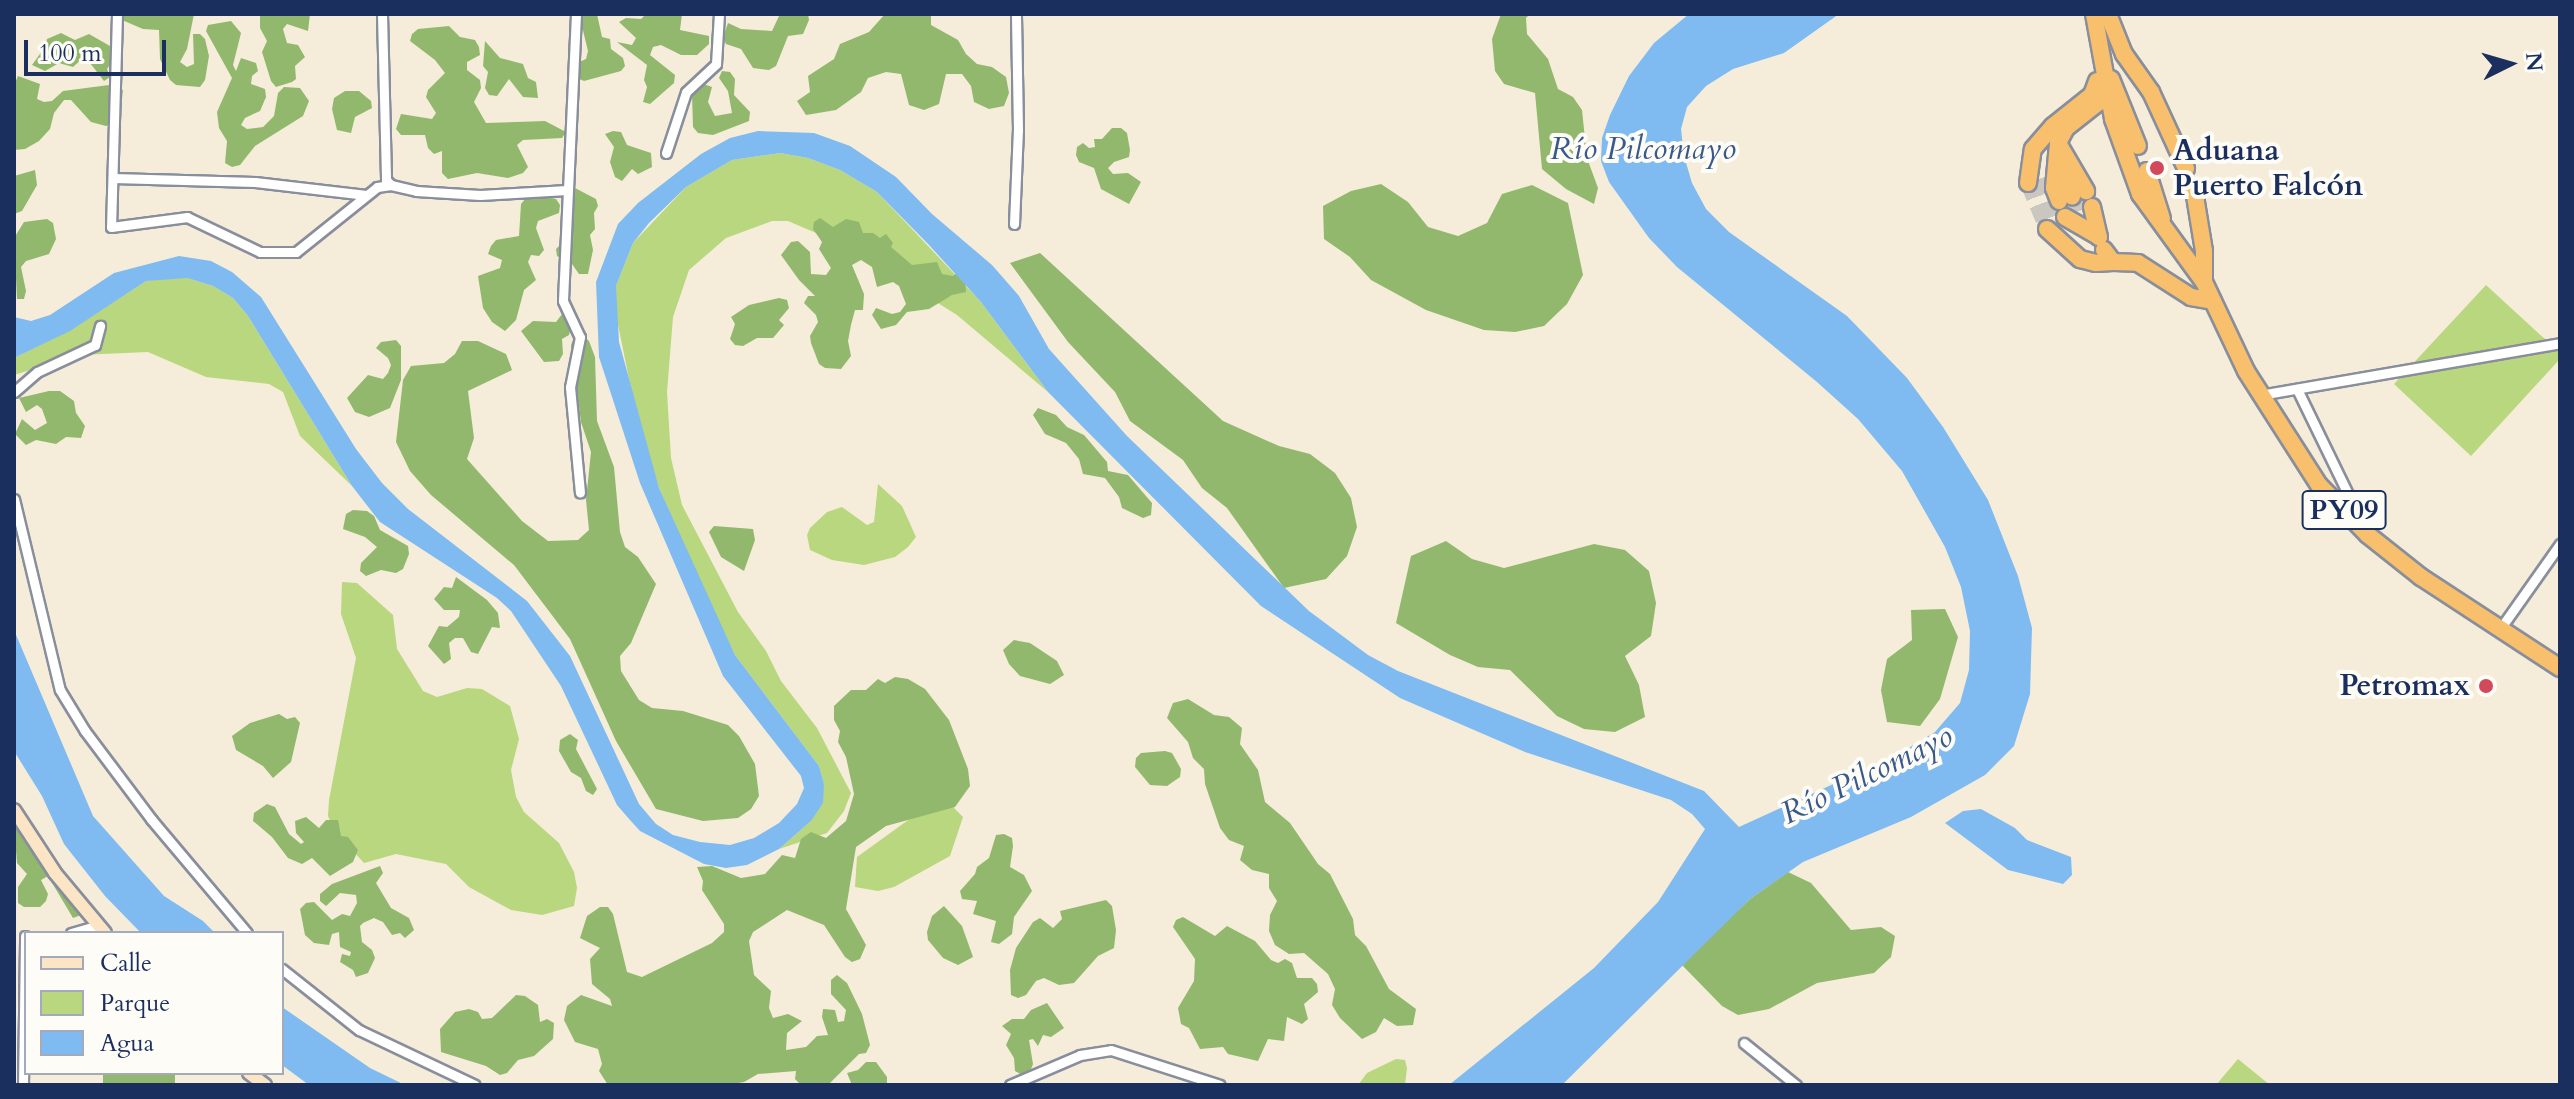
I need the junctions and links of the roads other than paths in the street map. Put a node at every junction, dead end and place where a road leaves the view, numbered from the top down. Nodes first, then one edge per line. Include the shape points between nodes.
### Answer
1 (117, 14) edge
2 (382, 14) edge
3 (576, 14) edge
4 (719, 14) edge
5 (1016, 14) edge
6 (2094, 14) edge
7 (2108, 14) edge
8 (2102, 60) junction
9 (2058, 143) junction
10 (2138, 146) dead end
11 (666, 153) dead end
12 (2186, 168) dead end
13 (2147, 171) dead end
14 (113, 178) junction
15 (2034, 181) tunnel mouth
16 (391, 185) junction
17 (567, 190) junction
18 (2194, 190) dead end
19 (366, 195) junction
20 (2071, 211) junction
21 (1014, 224) dead end
22 (2166, 232) junction
23 (2106, 250) junction
24 (2204, 282) junction
25 (2213, 301) junction
26 (100, 326) dead end
27 (2560, 343) edge
28 (2297, 389) junction
29 (14, 392) edge
30 (2260, 396) junction
31 (580, 493) dead end
32 (14, 499) edge
33 (2368, 535) junction
34 (2560, 544) edge
35 (2500, 629) junction
36 (2560, 668) edge
37 (14, 810) edge
38 (102, 929) edge
39 (245, 931) edge
40 (284, 971) edge
41 (24, 1035) edge
42 (1744, 1043) dead end
43 (23, 1085) edge
44 (475, 1085) edge
45 (1010, 1085) edge
46 (1220, 1085) edge
47 (1796, 1085) edge

1 - 14 street
2 - 16 street via 386,180
3 - 17 street
4 - 11 street via 716,64 686,92
5 - 21 street
6 - 8 highway, PY09
7 - 12 highway
8 - 9 highway via 2099,102 2066,128
8 - 10 highway
8 - 15 highway via 2092,95 2033,149 2029,162
8 - 22 highway, PY09 via 2113,119 2140,194
9 - 20 highway
9 - 20 highway via 2054,188
13 - 22 highway
14 - 19 street via 255,182
14 - 19 street via 111,227 187,217 260,252 281,255 296,252
16 - 17 street via 480,195
16 - 19 street
17 - 31 street via 563,301 580,337 570,387
18 - 24 highway, PY09
20 - 23 highway
20 - 23 highway
20 - 23 highway via 2080,259 2096,263
22 - 24 highway, PY09
23 - 25 highway via 2138,263 2191,297
24 - 25 highway, PY09
25 - 30 highway, PY09
26 - 29 street via 95,345 37,372
27 - 28 street
28 - 30 street
28 - 33 street
30 - 33 highway, PY09 via 2319,485
32 - 39 street via 60,690 151,819
33 - 35 highway, PY09
34 - 35 street
35 - 36 highway, PY09
37 - 38 street via 55,873
40 - 44 street via 359,1030
41 - 43 street
42 - 47 street
45 - 46 street via 1080,1055 1111,1050

